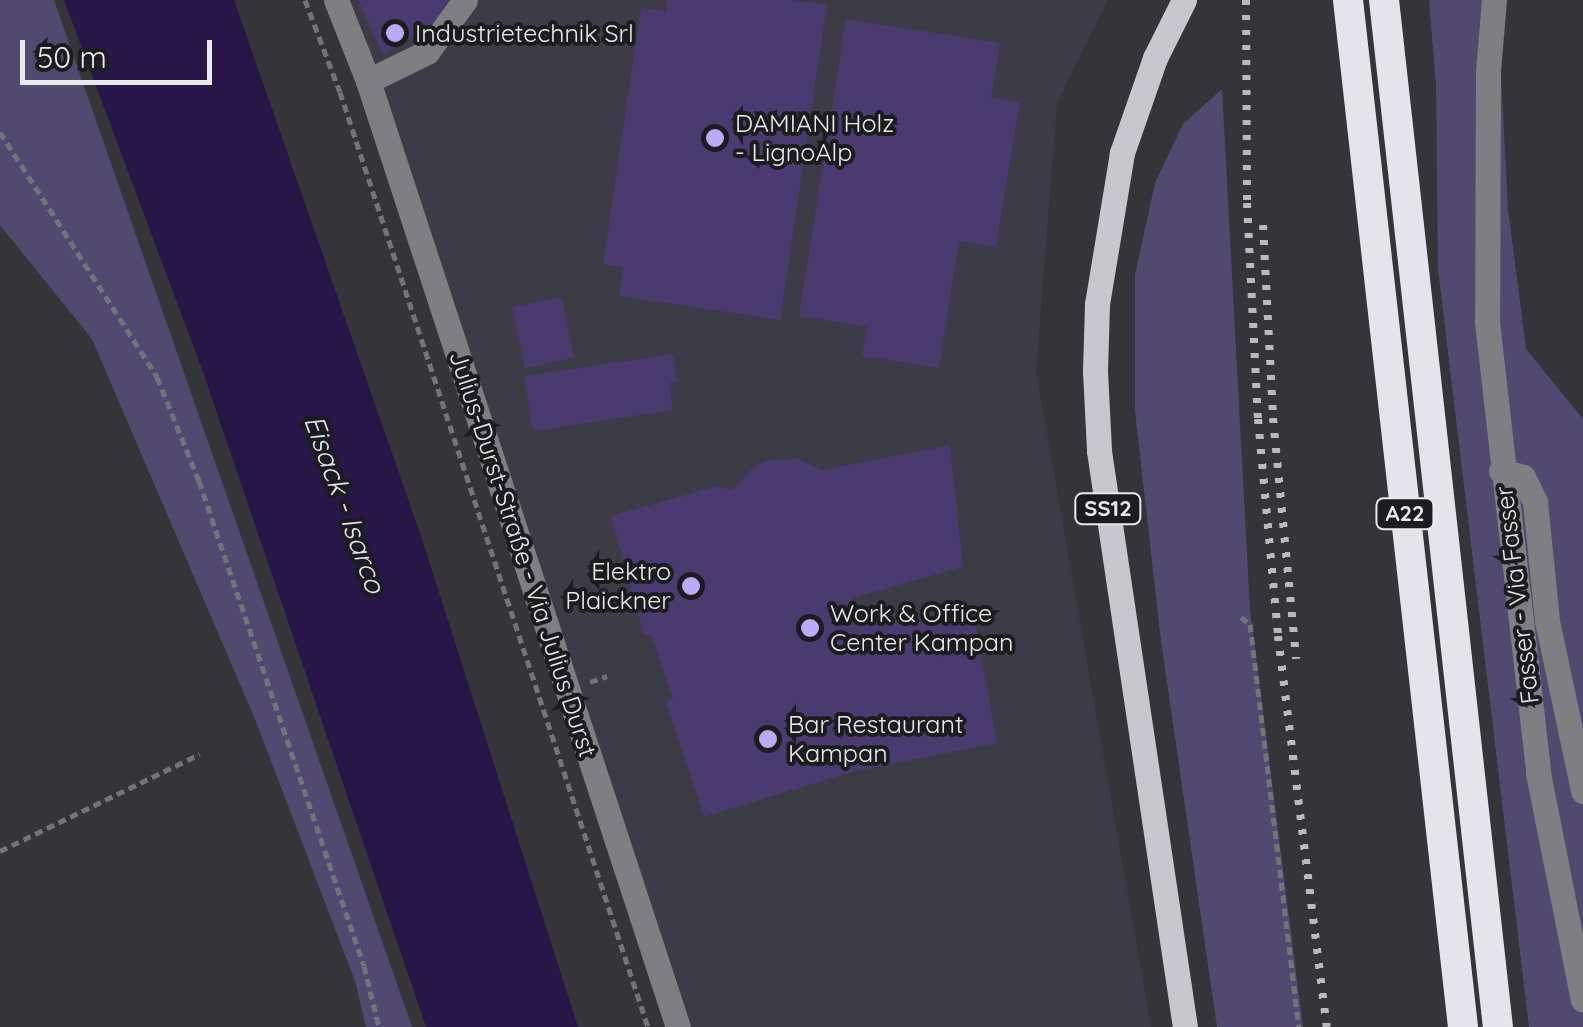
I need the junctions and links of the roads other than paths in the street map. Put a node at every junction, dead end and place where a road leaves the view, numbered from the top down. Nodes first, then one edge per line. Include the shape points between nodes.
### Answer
1 (336, 0) edge
2 (465, 0) edge
3 (1184, 0) edge
4 (1348, 0) edge
5 (1384, 0) edge
6 (1494, 0) edge
7 (368, 81) junction
8 (1502, 471) junction
9 (1583, 791) edge
10 (1583, 1000) edge
11 (678, 1027) edge
12 (1185, 1027) edge
13 (1464, 1027) edge
14 (1498, 1027) edge

1 - 7 street, Julius-Durst-Straße - Via Julius Durst
2 - 7 street via 427,52
3 - 12 main road, SS12 via 1155,58 1122,153 1097,304 1095,370 1099,451
4 - 13 highway, A22
5 - 14 highway, A22
6 - 8 street via 1487,322
7 - 11 street, Julius-Durst-Straße - Via Julius Durst
8 - 9 street, Fasser - Via Fasser via 1524,476 1535,502 1547,621
8 - 10 street, Fasser - Via Fasser via 1538,773

